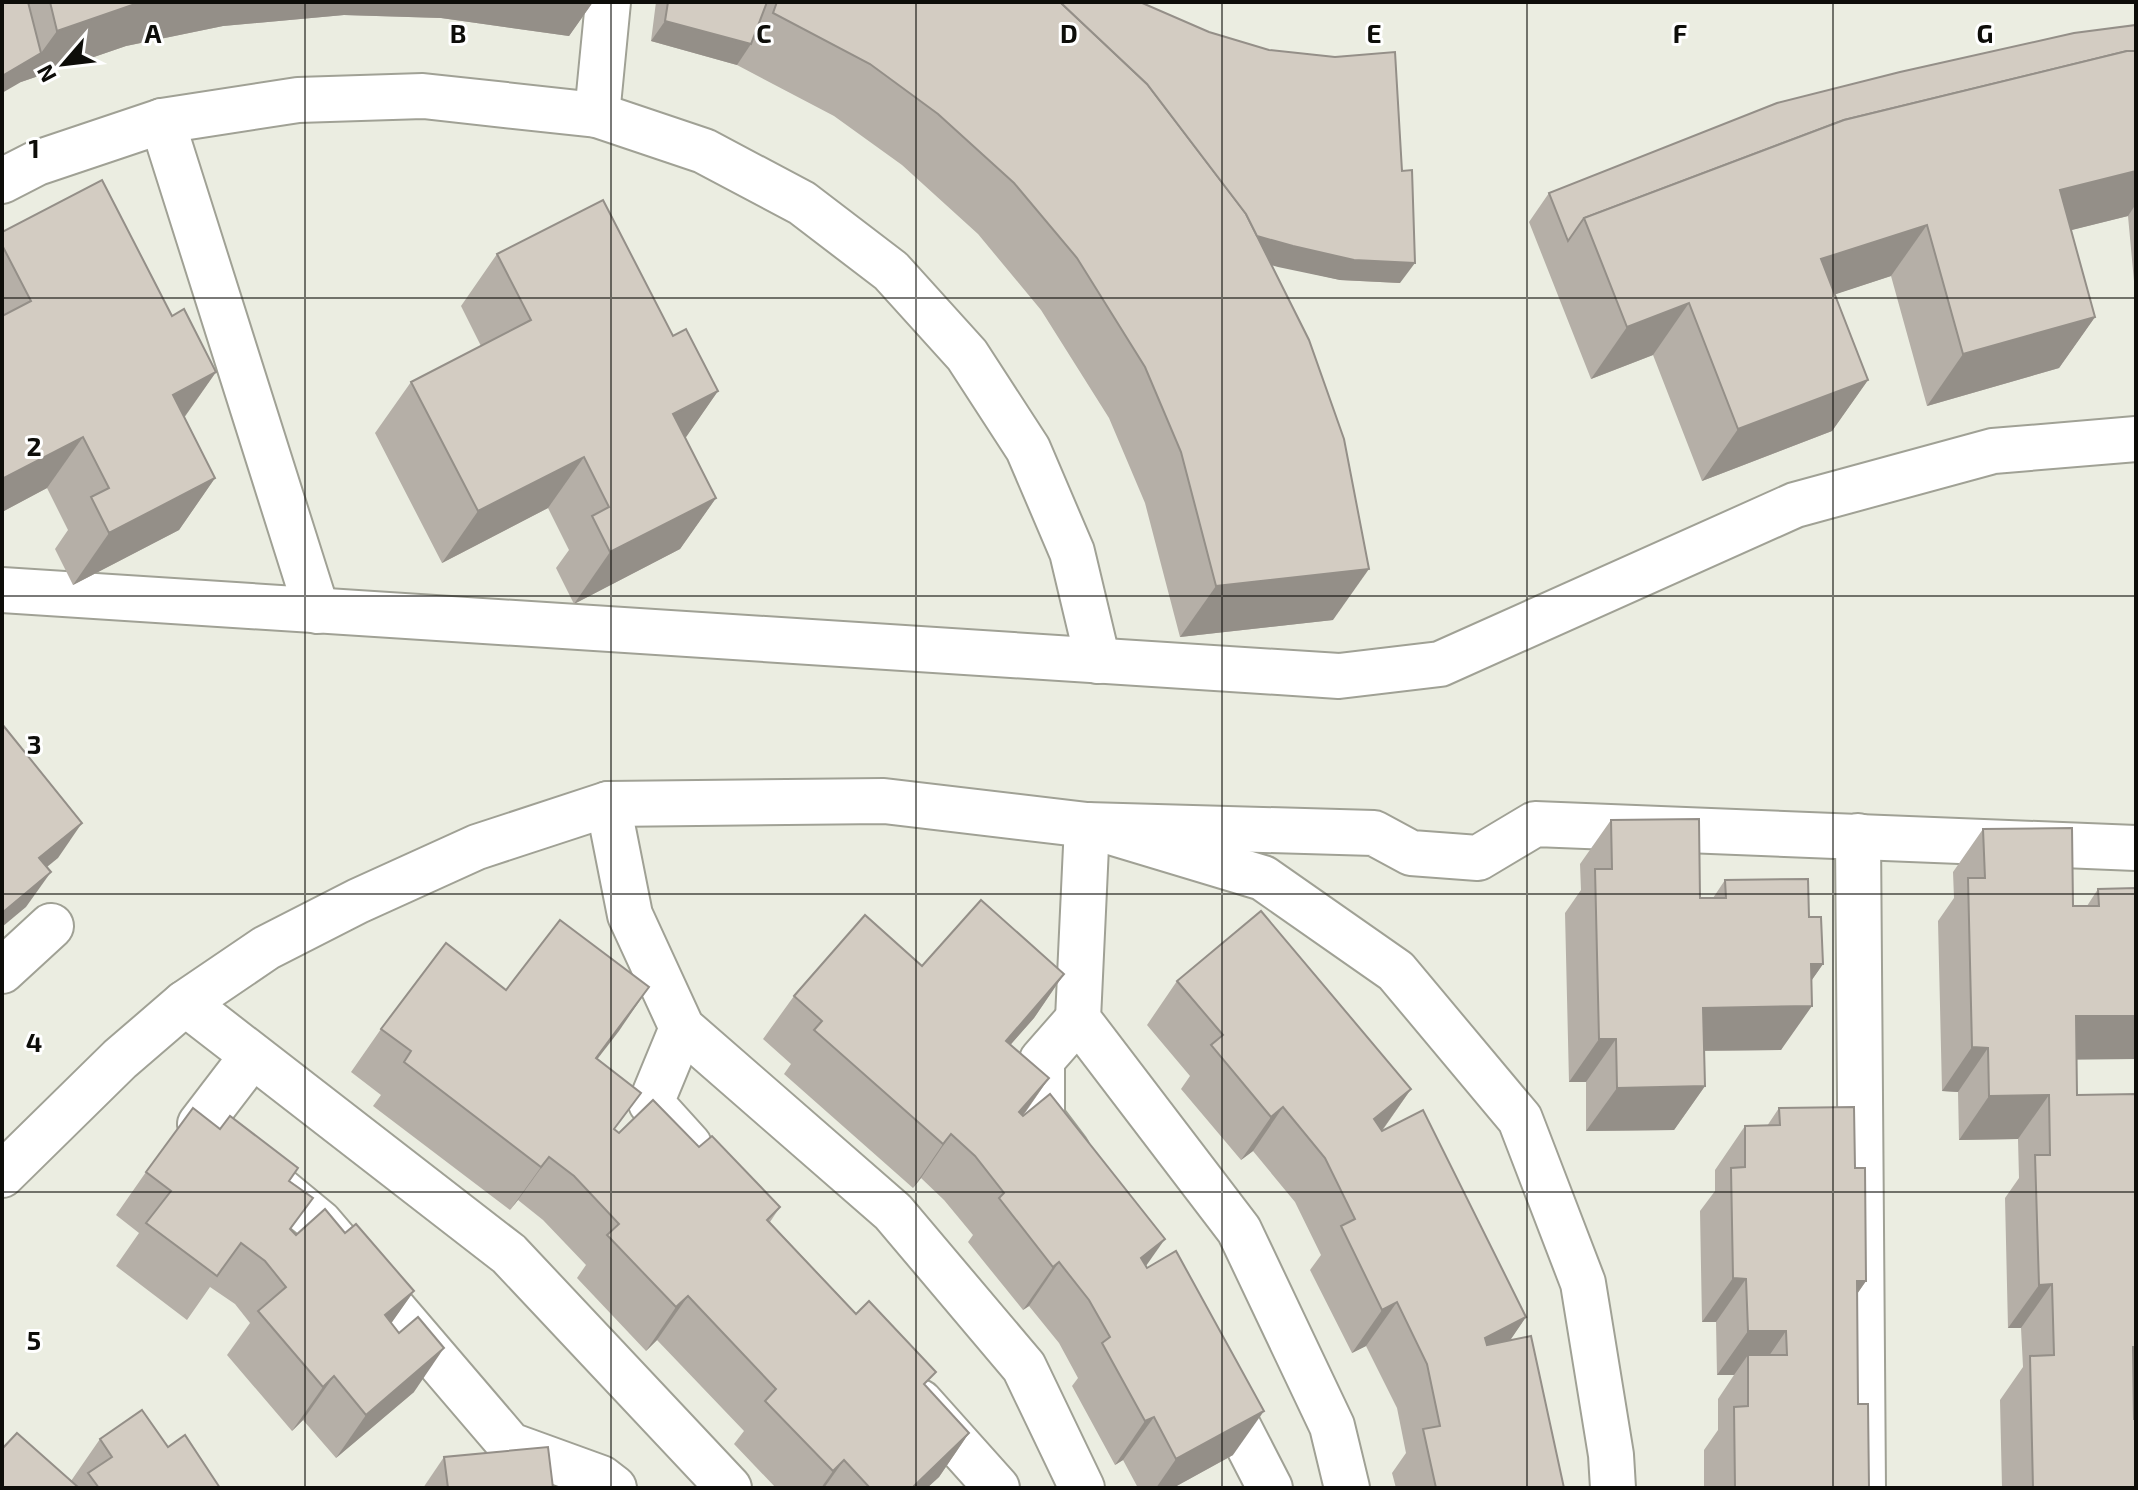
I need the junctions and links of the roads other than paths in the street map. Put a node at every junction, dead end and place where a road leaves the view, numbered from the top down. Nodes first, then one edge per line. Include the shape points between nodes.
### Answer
1 (608, 2) edge
2 (597, 115) junction
3 (162, 121) junction
4 (2, 181) edge
5 (2136, 439) edge
6 (2, 590) edge
7 (317, 611) junction
8 (1098, 661) junction
9 (608, 804) junction
10 (1087, 825) junction
11 (1858, 836) junction
12 (2136, 848) edge
13 (51, 926) edge
14 (2, 971) edge
15 (185, 1003) junction
16 (1078, 1019) junction
17 (682, 1028) junction
18 (252, 1056) junction
19 (714, 1173) edge
20 (2, 1175) edge
21 (1088, 1179) edge
22 (1197, 1346) edge
23 (893, 1371) edge
24 (614, 1488) edge
25 (729, 1488) edge
26 (997, 1488) edge
27 (1082, 1488) edge
28 (1270, 1488) edge
29 (1347, 1488) edge
30 (1613, 1488) edge
31 (1863, 1488) edge

1 - 2 lane
2 - 3 lane via 423,96 298,100
2 - 8 lane via 704,151 802,203 891,271 967,355 1028,449 1072,552
3 - 4 lane via 37,163
3 - 7 lane
5 - 8 lane via 1993,451 1795,505 1440,664 1339,676
6 - 7 lane
7 - 8 lane
9 - 10 lane via 884,801
9 - 15 lane via 477,847 358,901 266,948
9 - 17 lane via 630,915
10 - 11 lane via 1374,833 1411,853 1478,858 1535,824
10 - 16 lane
10 - 30 lane via 1263,878 1396,971 1520,1119 1583,1283
11 - 12 lane
11 - 31 lane
13 - 14 lane
15 - 18 lane
15 - 20 lane
16 - 21 lane via 1042,1060 1042,1118
16 - 29 lane via 1239,1230 1332,1426
17 - 19 lane via 651,1103
17 - 27 lane via 893,1212 1024,1367
18 - 24 lane via 200,1124 320,1223 510,1445 601,1478
18 - 25 lane via 509,1254
22 - 28 lane
23 - 26 lane

